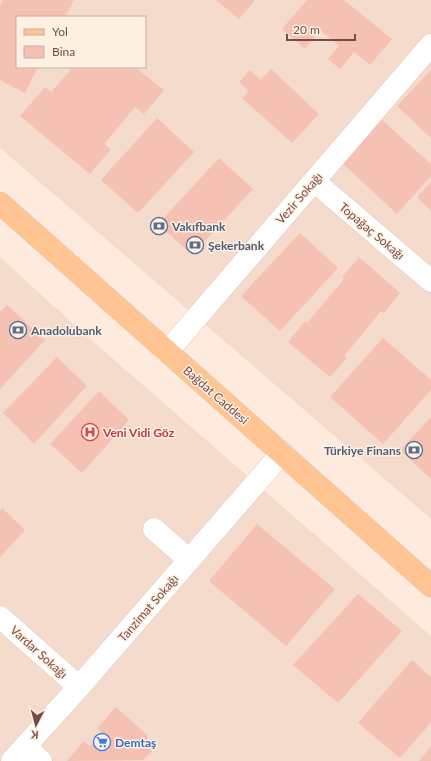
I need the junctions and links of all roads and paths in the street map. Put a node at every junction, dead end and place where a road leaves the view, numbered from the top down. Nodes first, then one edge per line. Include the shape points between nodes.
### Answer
1 (431, 45) edge
2 (314, 181) junction
3 (0, 203) edge
4 (431, 281) edge
5 (167, 352) junction
6 (282, 453) junction
7 (154, 529) dead end
8 (189, 560) junction
9 (431, 586) edge
10 (0, 617) edge
11 (79, 687) junction
12 (18, 754) edge
13 (42, 761) edge

1 - 2 street, Vezir Sokağı
2 - 4 street, Topağaç Sokağı
2 - 5 street, Vezir Sokağı
3 - 5 main road, Bağdat Caddesi
5 - 6 main road, Bağdat Caddesi
6 - 8 street, Tanzimat Sokağı
6 - 9 main road, Bağdat Caddesi
7 - 8 street
8 - 11 street, Tanzimat Sokağı
10 - 11 street, Vardar Sokağı
11 - 12 street, Tanzimat Sokağı
12 - 13 street

